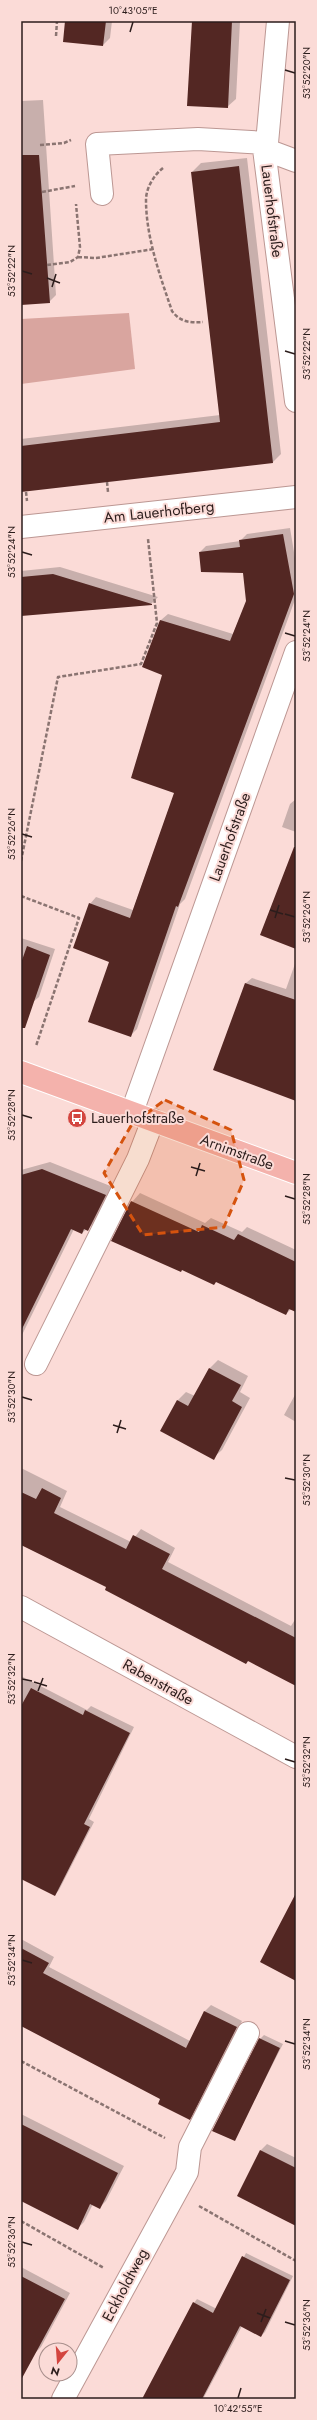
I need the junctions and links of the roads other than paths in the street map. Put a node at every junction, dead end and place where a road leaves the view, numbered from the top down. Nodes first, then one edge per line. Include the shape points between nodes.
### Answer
1 (278, 21) edge
2 (266, 146) junction
3 (296, 161) edge
4 (102, 194) dead end
5 (296, 400) edge
6 (296, 497) edge
7 (21, 527) edge
8 (296, 652) edge
9 (21, 1072) edge
10 (132, 1112) junction
11 (153, 1120) junction
12 (296, 1173) edge
13 (36, 1364) dead end
14 (21, 1607) edge
15 (296, 1757) edge
16 (248, 2033) dead end
17 (64, 2399) edge

1 - 2 street, Lauerhofstraße
2 - 3 street
2 - 4 street via 198,139 97,144
2 - 5 street, Lauerhofstraße
6 - 7 street, Am Lauerhofberg
8 - 10 street, Lauerhofstraße
9 - 10 main road, Arnimstraße
10 - 11 main road, Arnimstraße
11 - 12 main road, Arnimstraße
11 - 13 street via 138,1159
14 - 15 street, Rabenstraße
16 - 17 street, Eckholdtweg via 190,2147 187,2172

